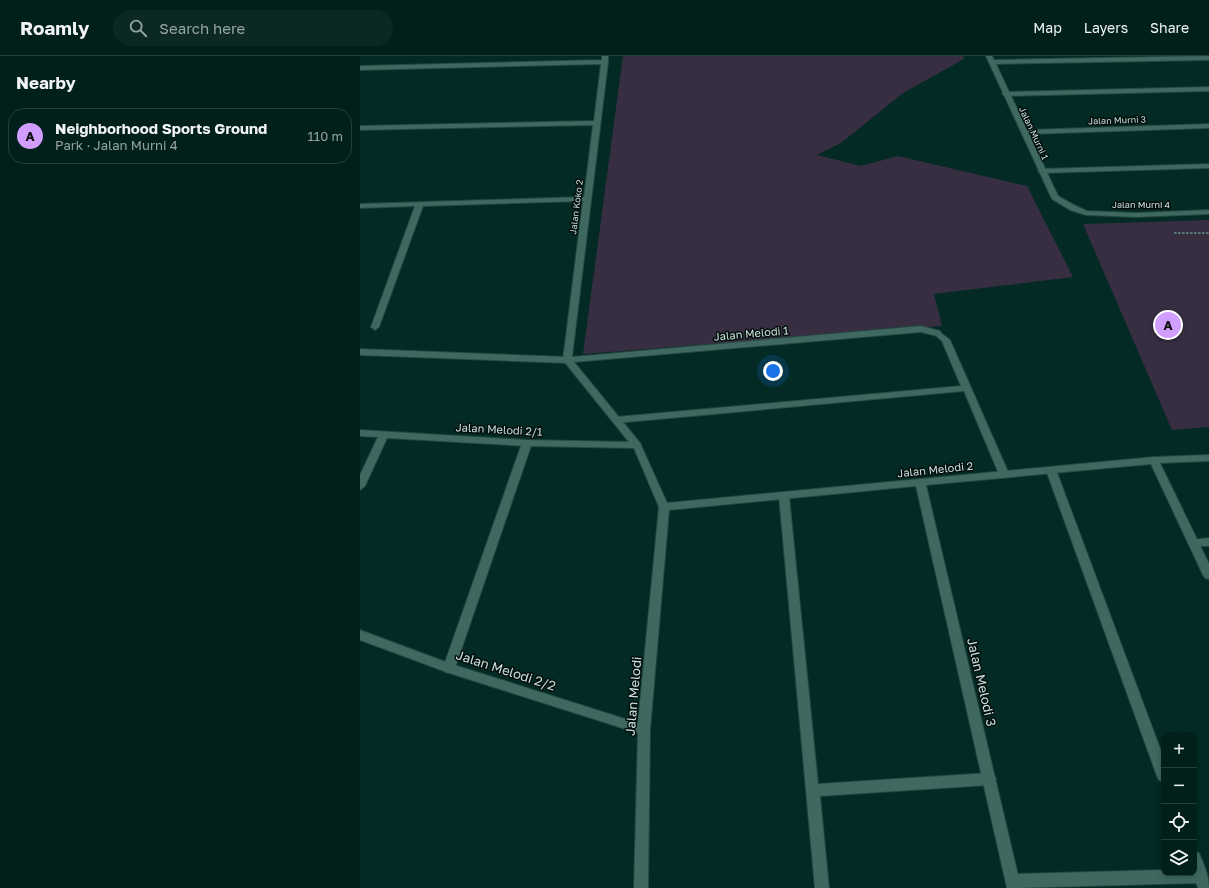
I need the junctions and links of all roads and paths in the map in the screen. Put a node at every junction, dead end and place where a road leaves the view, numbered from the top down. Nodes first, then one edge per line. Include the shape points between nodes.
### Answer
1 (1209, 58) edge
2 (605, 59) edge
3 (990, 59) edge
4 (360, 68) edge
5 (1209, 89) edge
6 (1005, 94) junction
7 (597, 123) junction
8 (1209, 126) edge
9 (360, 128) edge
10 (1025, 132) junction
11 (1209, 166) edge
12 (1041, 171) junction
13 (587, 199) junction
14 (420, 204) junction
15 (360, 206) edge
16 (1073, 208) joint
17 (1209, 212) edge
18 (1174, 233) dead end
19 (1209, 233) edge
20 (375, 327) dead end
21 (360, 352) edge
22 (567, 360) junction
23 (967, 388) junction
24 (616, 420) junction
25 (360, 433) edge
26 (384, 435) junction
27 (527, 443) junction
28 (637, 445) junction
29 (1209, 458) edge
30 (1154, 460) junction
31 (1052, 470) junction
32 (1004, 474) junction
33 (920, 483) junction
34 (360, 486) edge
35 (784, 496) junction
36 (664, 507) junction
37 (1194, 542) junction
38 (1209, 542) edge
39 (1209, 575) edge
40 (360, 636) edge
41 (449, 668) junction
42 (644, 730) junction
43 (1161, 768) edge
44 (989, 779) junction
45 (813, 790) junction
46 (1197, 866) edge
47 (1203, 882) edge
48 (1013, 884) edge
49 (641, 888) edge
50 (822, 888) edge

1 - 3 street
2 - 4 street
2 - 7 street, Jalan Koko 2
3 - 6 street, Jalan Murni 1
5 - 6 street
6 - 10 street, Jalan Murni 1
7 - 9 street
7 - 13 street, Jalan Koko 2
8 - 10 street, Jalan Murni 3
10 - 12 street, Jalan Murni 1
11 - 12 street
12 - 16 street, Jalan Murni 1 via 1055,197
13 - 14 street
13 - 22 street, Jalan Koko 2
14 - 15 street
14 - 20 street
16 - 17 street, Jalan Murni 4 via 1086,213 1129,215
18 - 19 path
21 - 22 street, Jalan Melodi 1
22 - 23 street, Jalan Melodi 1 via 921,329 937,333 946,340
22 - 24 street
23 - 24 street
23 - 32 street
24 - 28 street
25 - 26 street, Jalan Melodi 2/1
26 - 27 street, Jalan Melodi 2/1
26 - 34 street
27 - 28 street, Jalan Melodi 2/1
27 - 41 street
28 - 36 street
29 - 30 street, Jalan Melodi 2
30 - 31 street, Jalan Melodi 2
30 - 37 street
31 - 32 street, Jalan Melodi 2
31 - 43 street
32 - 33 street, Jalan Melodi 2
33 - 35 street, Jalan Melodi 2
33 - 44 street, Jalan Melodi 3
35 - 36 street, Jalan Melodi 2
35 - 45 street
36 - 42 street, Jalan Melodi
37 - 38 street
37 - 39 street
40 - 41 street, Jalan Melodi 2/2
41 - 42 street, Jalan Melodi 2/2
42 - 49 street, Jalan Melodi
44 - 45 street
44 - 48 street, Jalan Melodi 3
45 - 50 street
46 - 47 street
47 - 48 street

